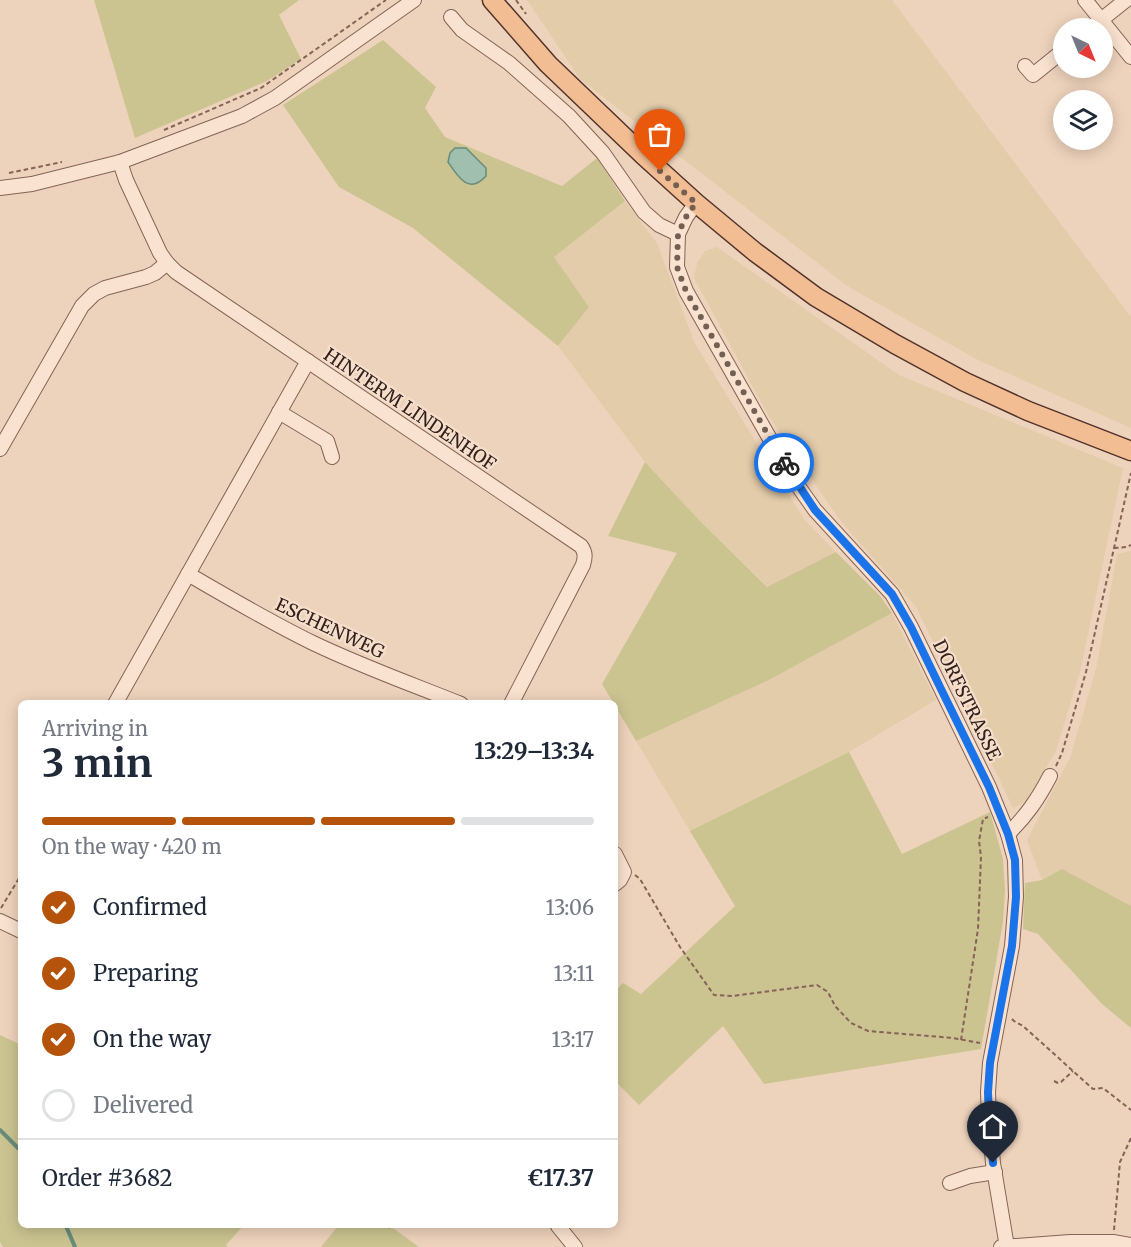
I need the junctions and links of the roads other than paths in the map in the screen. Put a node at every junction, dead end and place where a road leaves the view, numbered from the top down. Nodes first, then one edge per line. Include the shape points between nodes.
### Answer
1 (414, 0) edge
2 (1084, 0) edge
3 (1126, 0) edge
4 (496, 2) edge
5 (452, 17) dead end
6 (1093, 18) edge
7 (1104, 18) edge
8 (1113, 41) edge
9 (1131, 57) edge
10 (1053, 59) edge
11 (1025, 66) dead end
12 (120, 162) junction
13 (0, 188) edge
14 (696, 203) junction
15 (678, 234) junction
16 (167, 263) junction
17 (308, 361) junction
18 (279, 412) junction
19 (0, 449) edge
20 (1131, 451) edge
21 (332, 457) dead end
22 (188, 574) junction
23 (117, 700) edge
24 (451, 700) edge
25 (512, 700) edge
26 (1050, 776) road end
27 (1008, 834) junction
28 (618, 860) edge
29 (618, 882) edge
30 (0, 921) edge
31 (18, 930) edge
32 (995, 1172) junction
33 (950, 1183) dead end
34 (560, 1228) edge
35 (1131, 1245) edge
36 (575, 1247) edge
37 (1005, 1247) edge

1 - 12 street via 275,98 242,116
2 - 6 street
3 - 7 street
4 - 14 main road via 548,64
5 - 15 street via 462,30 509,63 569,116 603,153 644,212
8 - 9 street
10 - 11 street via 1033,75
12 - 13 street
12 - 16 street, HINTERM LINDENHOF
14 - 15 street, DORFSTRASSE
14 - 20 main road via 816,297 895,344 1028,411
15 - 27 street, DORFSTRASSE via 677,267 686,291 791,476 815,510 892,594 989,787
16 - 17 street, HINTERM LINDENHOF
16 - 19 street via 146,278 105,288 82,306
17 - 18 street
17 - 25 street, HINTERM LINDENHOF via 585,551 583,566
18 - 21 street via 327,441
18 - 22 street
22 - 23 street
22 - 24 street, ESCHENWEG via 313,643
26 - 27 street via 1039,799
27 - 32 street, DORFSTRASSE via 1015,860 1016,897 1012,946 990,1063 989,1119
28 - 29 street via 624,872
30 - 31 street
32 - 33 street
32 - 37 street, DORFSTRASSE
34 - 36 street
35 - 37 street via 1070,1242

